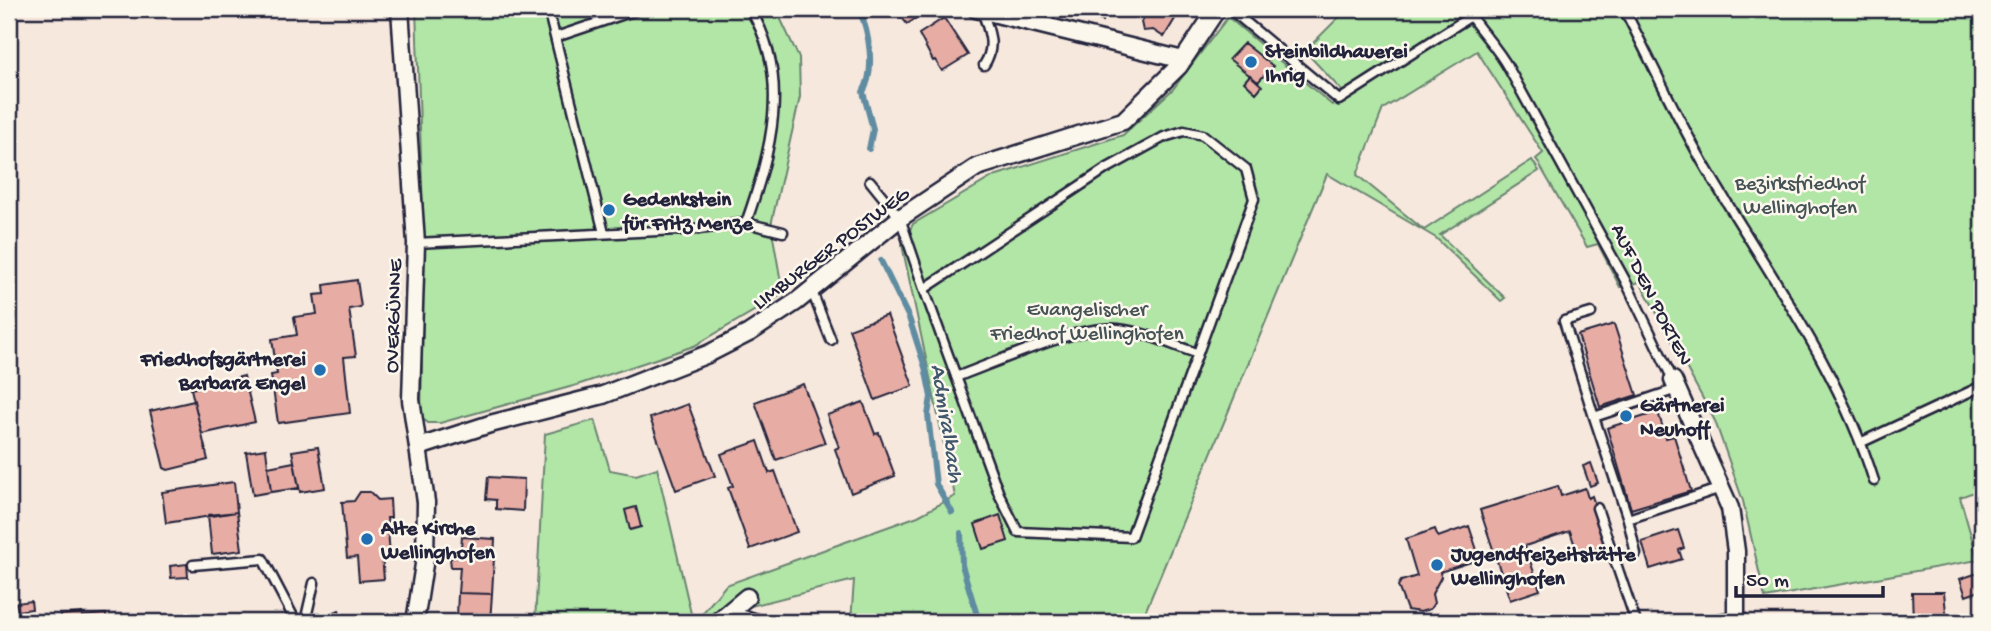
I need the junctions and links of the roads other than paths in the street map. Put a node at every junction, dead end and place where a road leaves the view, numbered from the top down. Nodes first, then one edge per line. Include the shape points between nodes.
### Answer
1 (400, 9) edge
2 (548, 9) edge
3 (639, 9) edge
4 (750, 9) edge
5 (979, 9) edge
6 (1217, 9) edge
7 (1230, 9) edge
8 (1482, 9) edge
9 (1624, 9) edge
10 (1469, 13) edge
11 (556, 37) junction
12 (1183, 60) junction
13 (984, 65) dead end
14 (870, 181) dead end
15 (900, 218) junction
16 (746, 222) junction
17 (783, 232) dead end
18 (604, 233) junction
19 (416, 243) junction
20 (811, 289) junction
21 (924, 289) junction
22 (1591, 313) dead end
23 (831, 340) dead end
24 (1196, 353) junction
25 (956, 377) junction
26 (1675, 385) junction
27 (1982, 386) edge
28 (1594, 417) junction
29 (1862, 442) junction
30 (419, 447) junction
31 (1874, 481) dead end
32 (1721, 488) junction
33 (1597, 508) dead end
34 (1628, 519) junction
35 (1636, 554) dead end
36 (192, 565) dead end
37 (314, 583) dead end
38 (747, 597) dead end
39 (722, 616) edge
40 (1736, 619) edge
41 (296, 622) edge
42 (305, 622) edge
43 (415, 622) edge
44 (767, 622) edge
45 (1636, 622) edge
46 (1699, 622) edge

1 - 19 street, OVERGÜNNE
2 - 11 lane
3 - 11 lane
4 - 16 lane via 761,25 775,71 776,102
5 - 12 street
5 - 13 lane via 992,43
6 - 12 street, LIMBURGER POSTWEG
7 - 10 lane via 1339,100
8 - 10 lane
9 - 29 lane via 1701,159 1806,333
10 - 26 lane, AUF DEN PORTEN via 1495,43 1516,80 1625,281
11 - 18 lane
12 - 15 street, LIMBURGER POSTWEG via 1122,121 977,167
14 - 15 lane
15 - 20 street, LIMBURGER POSTWEG
15 - 21 lane
16 - 17 lane
16 - 18 lane
18 - 19 lane
19 - 30 street, OVERGÜNNE via 411,400
20 - 23 lane
20 - 30 street, LIMBURGER POSTWEG via 749,333 672,368 603,395
21 - 24 lane via 1114,164 1164,137 1184,131 1203,135 1246,169 1254,199
21 - 25 lane
22 - 28 lane via 1564,321
24 - 25 lane via 1114,328 1064,337
24 - 25 lane via 1131,537 1018,532 999,494
26 - 28 lane
26 - 32 street, AUF DEN PORTEN
27 - 29 lane
28 - 34 lane
29 - 31 lane
30 - 43 street, OVERGÜNNE via 426,502 425,558
32 - 34 lane
32 - 40 street, AUF DEN PORTEN via 1730,508 1736,551
33 - 45 lane
34 - 35 lane
36 - 41 lane via 263,559
37 - 42 lane
38 - 39 street
39 - 44 lane
40 - 46 lane

